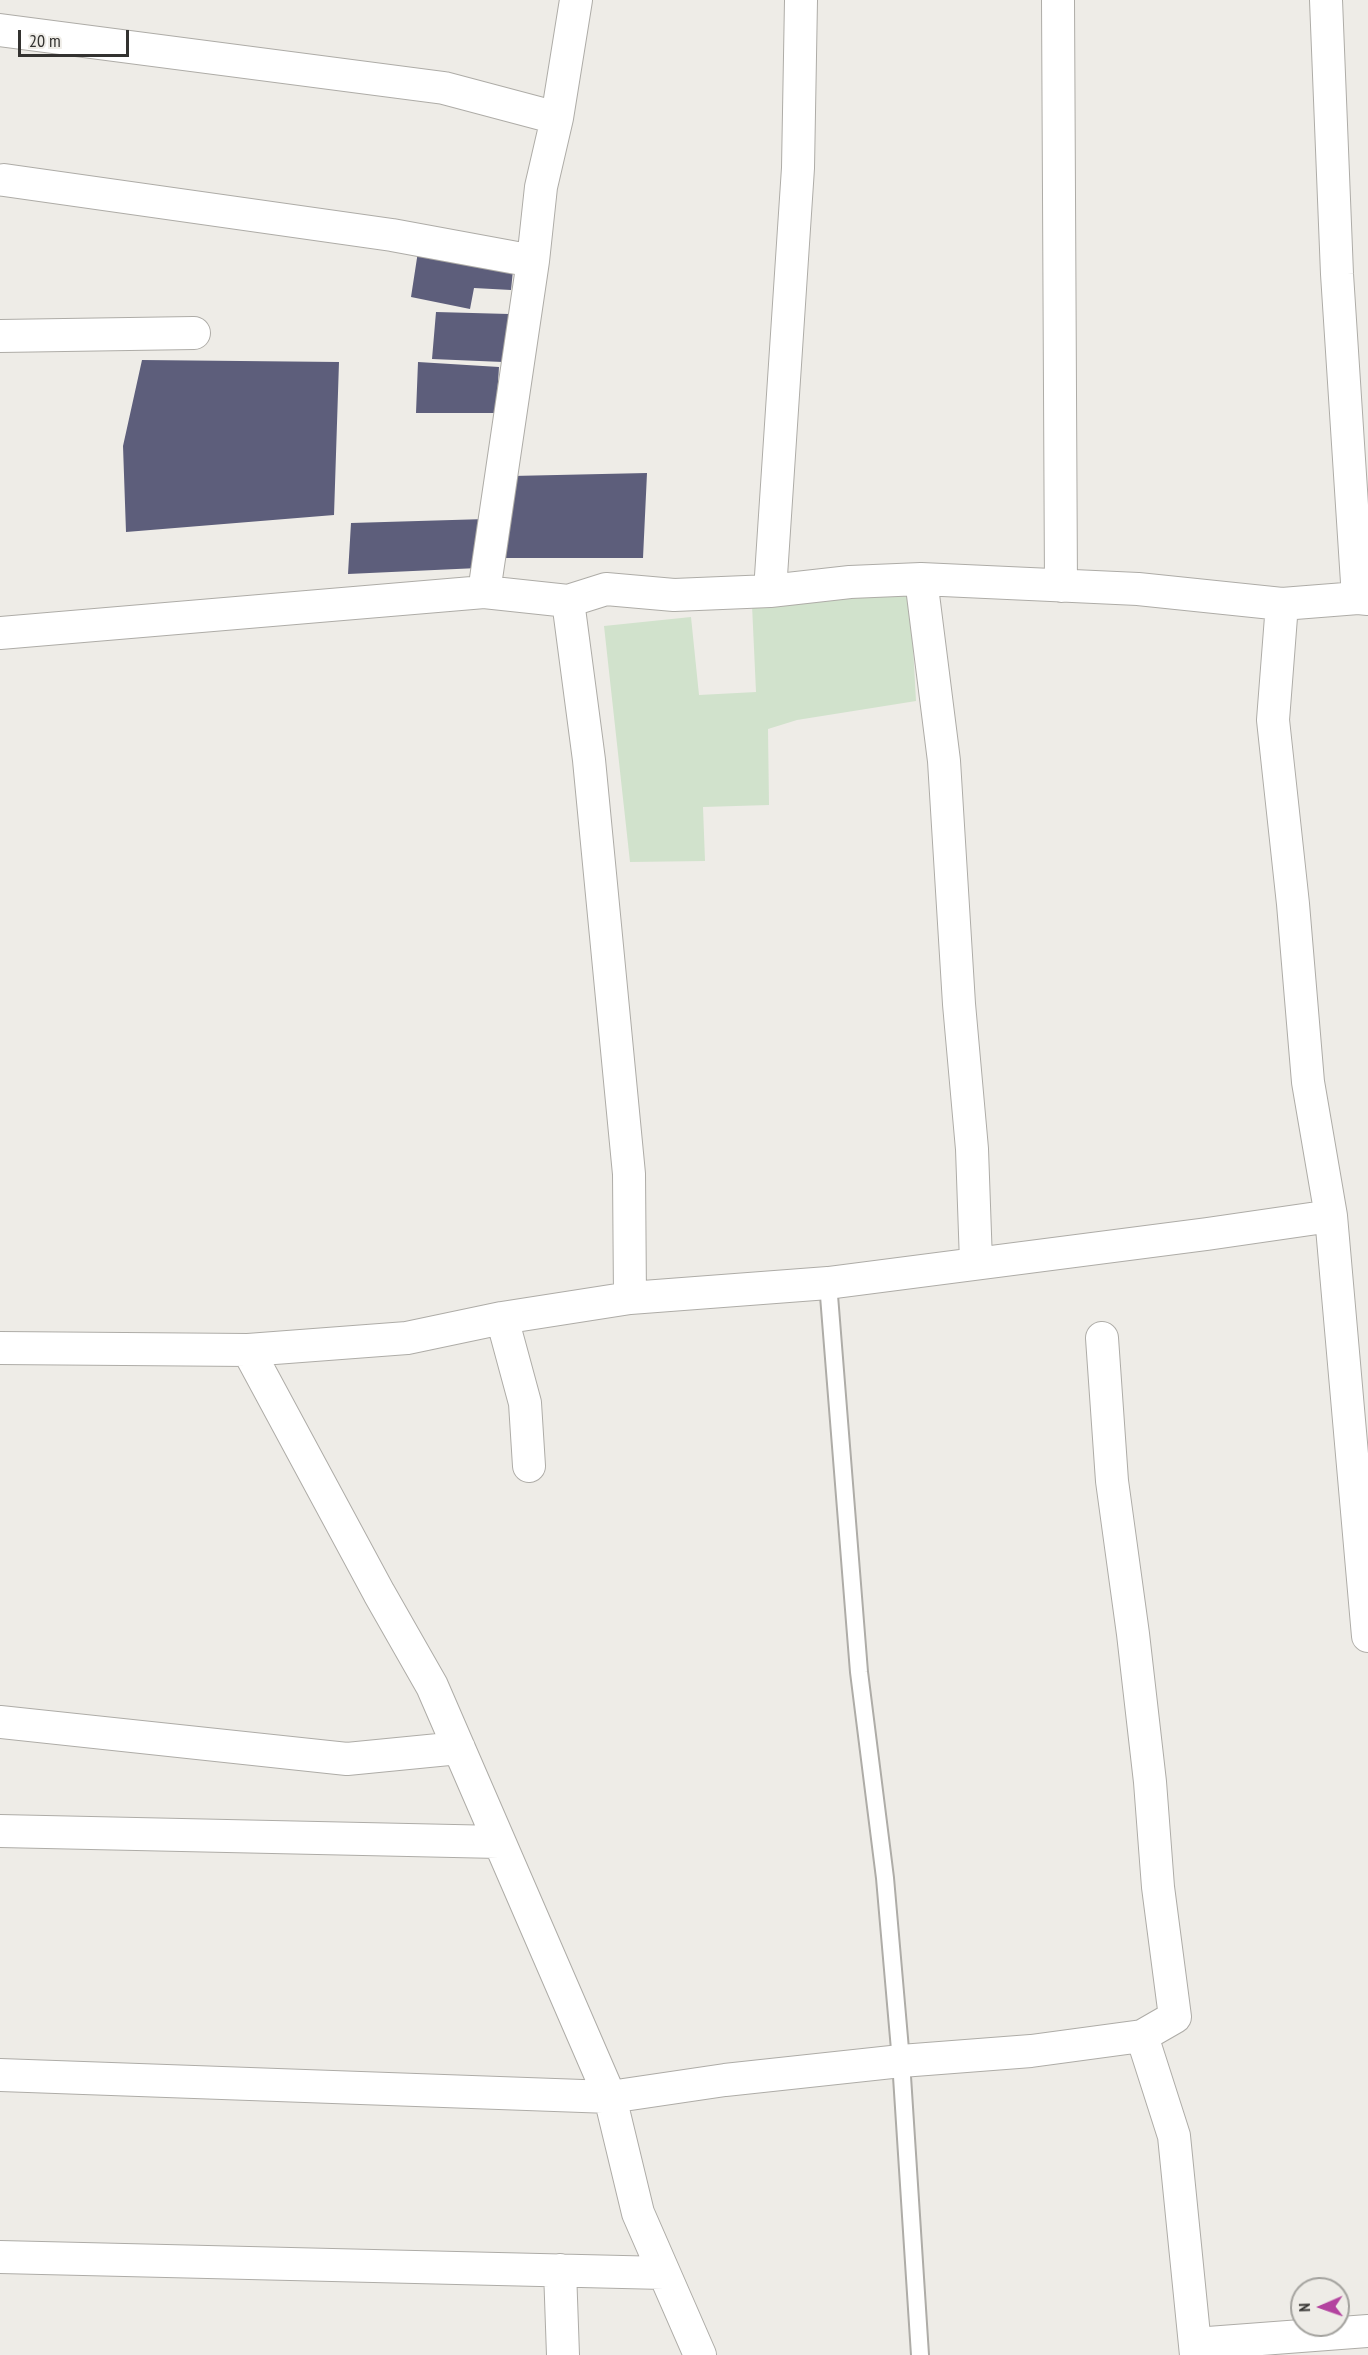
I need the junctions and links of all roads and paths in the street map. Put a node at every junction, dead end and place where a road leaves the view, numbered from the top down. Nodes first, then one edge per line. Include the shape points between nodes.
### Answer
1 (576, 0) edge
2 (801, 0) edge
3 (1058, 0) edge
4 (1326, 0) edge
5 (0, 30) edge
6 (557, 118) junction
7 (4, 180) dead end
8 (533, 261) junction
9 (194, 333) dead end
10 (0, 336) edge
11 (921, 579) junction
12 (1061, 586) junction
13 (770, 591) junction
14 (484, 592) junction
15 (1363, 598) edge
16 (568, 601) junction
17 (1282, 604) junction
18 (0, 633) edge
19 (1331, 1215) junction
20 (976, 1262) junction
21 (828, 1283) junction
22 (630, 1298) junction
23 (502, 1318) junction
24 (1102, 1338) dead end
25 (0, 1348) edge
26 (248, 1350) junction
27 (529, 1466) dead end
28 (1368, 1635) edge
29 (0, 1722) edge
30 (459, 1748) junction
31 (0, 1831) edge
32 (500, 1842) junction
33 (1142, 2036) junction
34 (901, 2061) junction
35 (0, 2075) edge
36 (610, 2097) junction
37 (0, 2257) edge
38 (560, 2270) junction
39 (664, 2273) junction
40 (1368, 2331) edge
41 (1196, 2350) edge
42 (562, 2355) edge
43 (700, 2355) edge
44 (920, 2355) edge

1 - 6 street
2 - 13 street via 798,168
3 - 12 street
4 - 15 street via 1337,274
5 - 6 street via 444,88
6 - 8 street via 541,187
7 - 8 street via 392,235
8 - 14 street
9 - 10 street
11 - 12 street
11 - 13 street
11 - 20 street via 944,762 972,1149
12 - 17 street via 1138,589
13 - 16 street via 674,595 606,589
14 - 16 street
14 - 18 street
15 - 17 street
16 - 22 street via 589,760 628,1162
17 - 19 street via 1273,720 1308,1082
19 - 20 street
19 - 28 street
20 - 21 street
21 - 22 street
21 - 34 lane via 859,1672 885,1878
22 - 23 street
23 - 26 street via 407,1338
23 - 27 street via 525,1403
24 - 33 street via 1112,1480 1175,2017
25 - 26 street
26 - 30 street via 432,1686
29 - 30 street via 347,1759
30 - 32 street
31 - 32 street
32 - 36 street
33 - 34 street via 1031,2051
33 - 41 street via 1174,2136
34 - 36 street
34 - 44 lane
35 - 36 street
36 - 39 street via 638,2213
37 - 38 street
38 - 39 street
38 - 42 street
39 - 43 street
40 - 41 street

